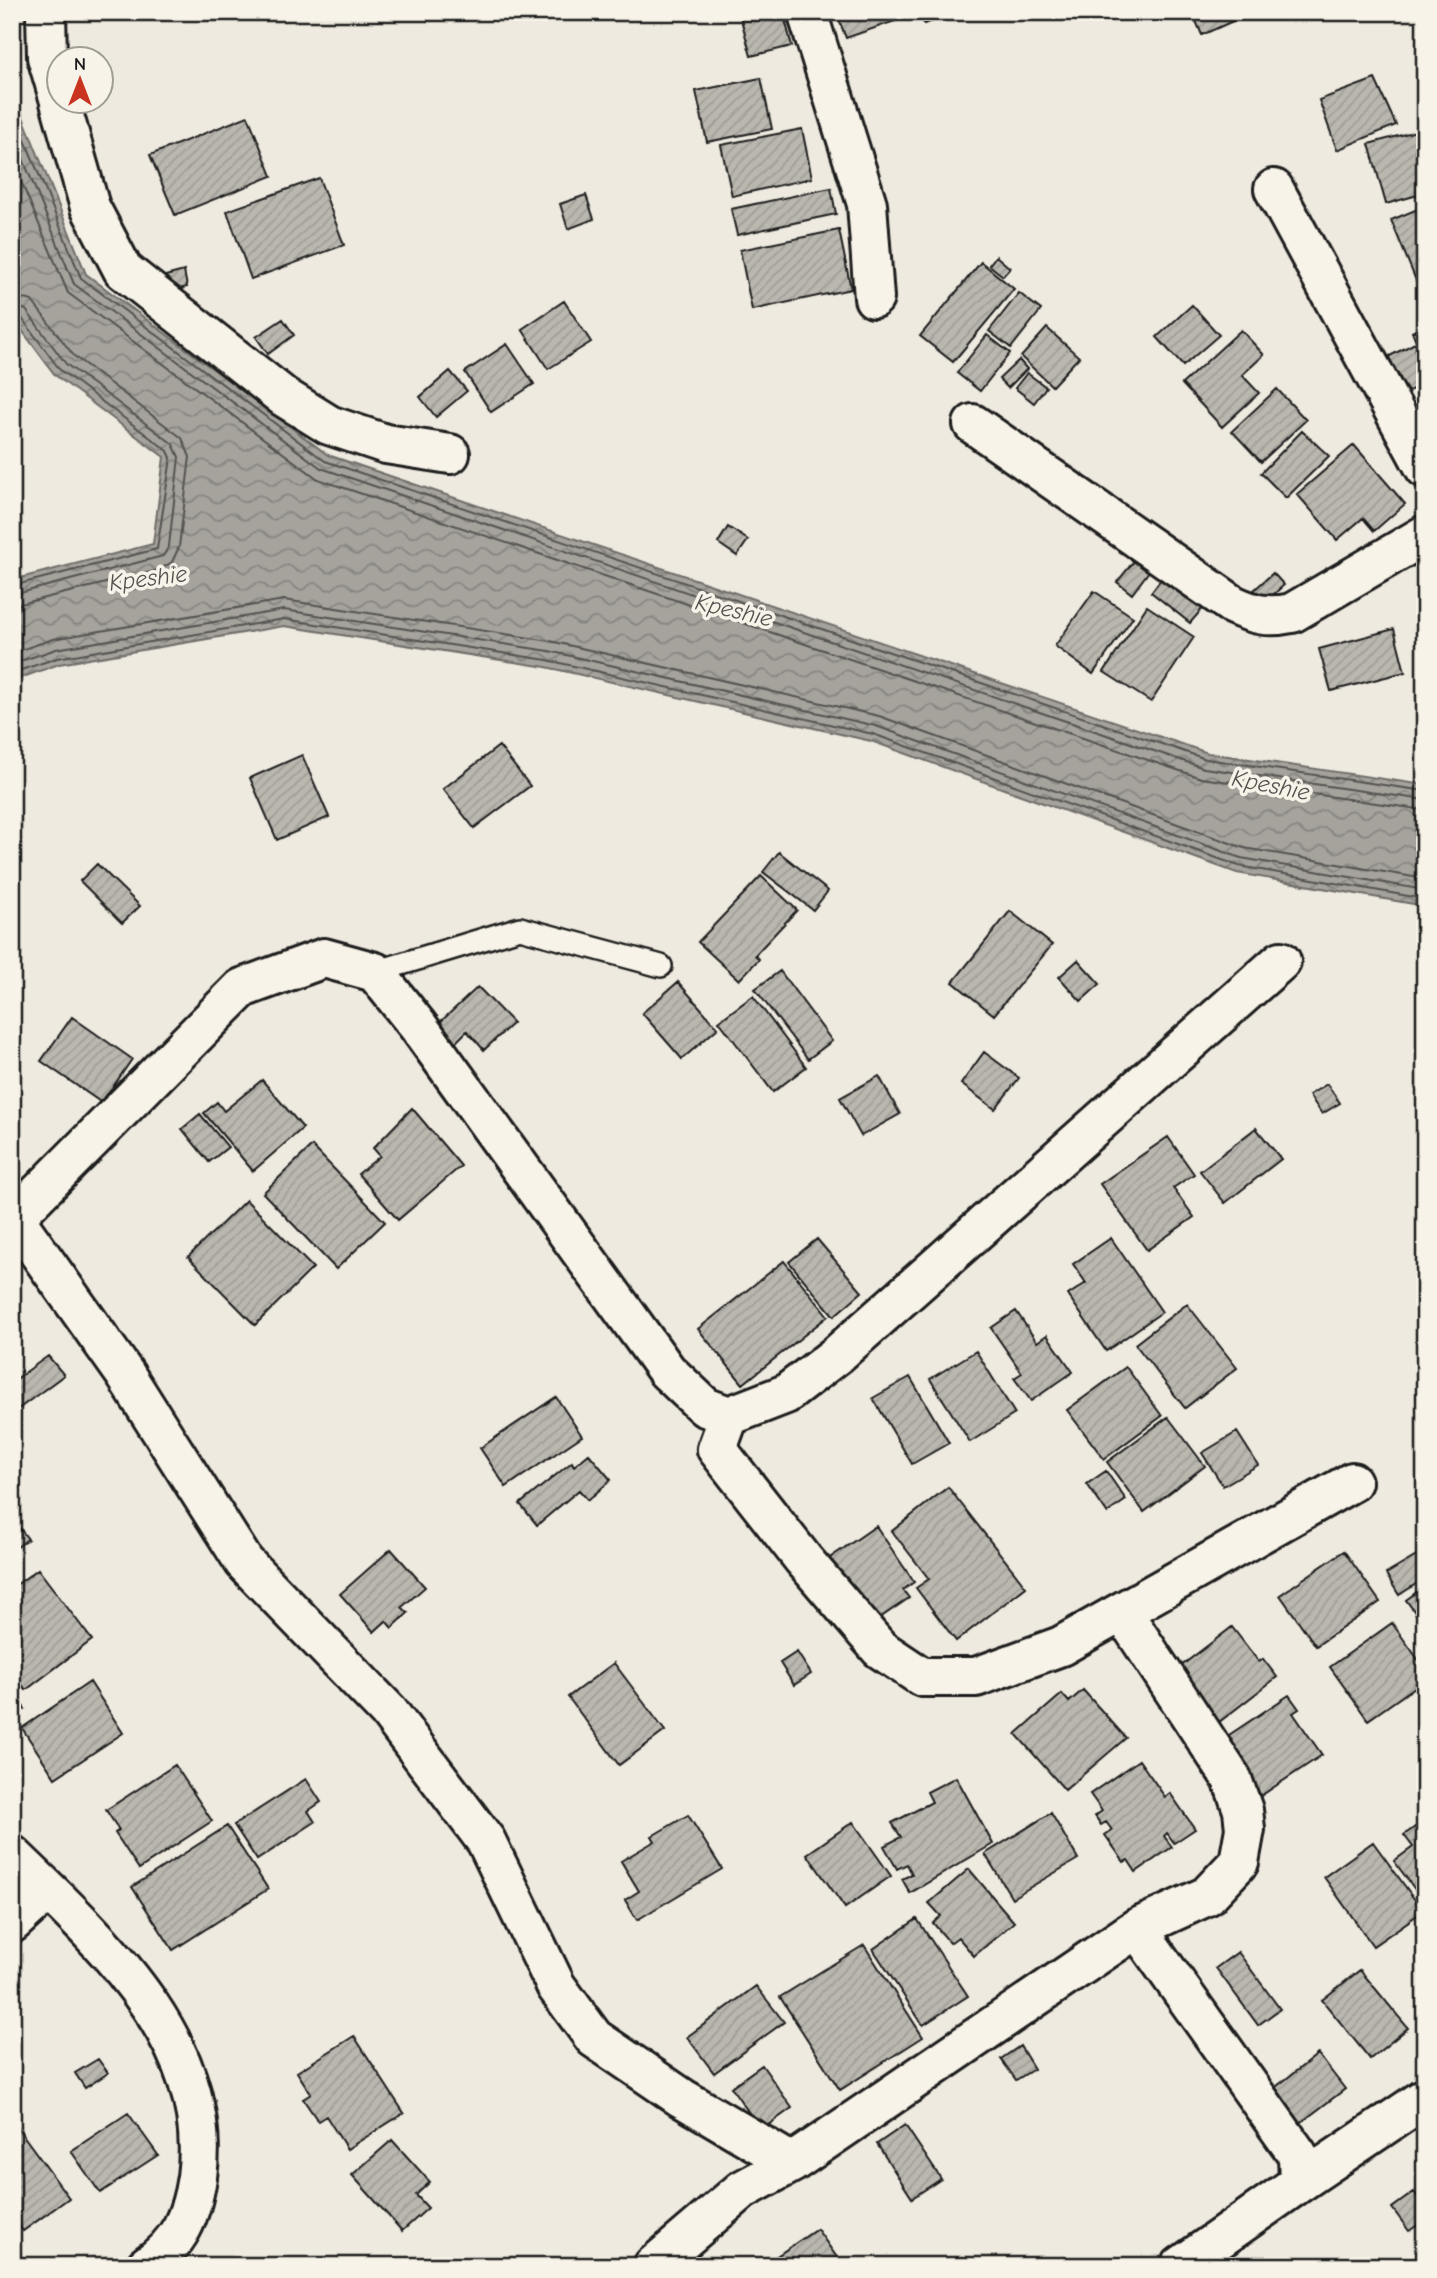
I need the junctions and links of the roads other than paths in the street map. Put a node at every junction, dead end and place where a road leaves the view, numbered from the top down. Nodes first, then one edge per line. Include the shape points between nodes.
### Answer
1 (46, 12) edge
2 (807, 12) edge
3 (47, 46) edge
4 (64, 116) edge
5 (1274, 189) dead end
6 (874, 298) dead end
7 (973, 424) dead end
8 (450, 454) dead end
9 (1425, 468) edge
10 (1425, 535) edge
11 (1281, 961) dead end
12 (661, 966) dead end
13 (375, 972) junction
14 (14, 1220) edge
15 (729, 1416) junction
16 (1352, 1482) dead end
17 (1123, 1613) junction
18 (12, 1855) edge
19 (48, 1890) junction
20 (12, 1923) edge
21 (1137, 1928) junction
22 (1425, 2098) edge
23 (792, 2163) junction
24 (1299, 2183) junction
25 (146, 2266) edge
26 (653, 2266) edge
27 (1181, 2266) edge

1 - 3 street
2 - 6 street via 867,204
4 - 8 street via 90,207 123,270 284,397 329,425 386,444
5 - 9 street
7 - 10 street via 1233,606 1252,614 1269,618 1292,613
11 - 15 street via 838,1354 786,1394
12 - 13 lane via 520,928
13 - 14 street via 324,958 242,988
13 - 15 street via 667,1371 705,1407
14 - 23 street via 125,1374 244,1562 388,1711 486,1841 556,1986 594,2038 682,2098
15 - 17 street via 717,1449 880,1649 922,1677 976,1677 1061,1646
16 - 17 street
17 - 21 street via 1232,1779 1245,1829 1239,1862 1207,1896
18 - 19 street
19 - 20 street
19 - 25 street via 124,1970 175,2045 186,2075 201,2149 192,2209 166,2252
21 - 23 street
21 - 24 street via 1298,2155
22 - 24 street
23 - 26 street via 743,2190
24 - 27 street

